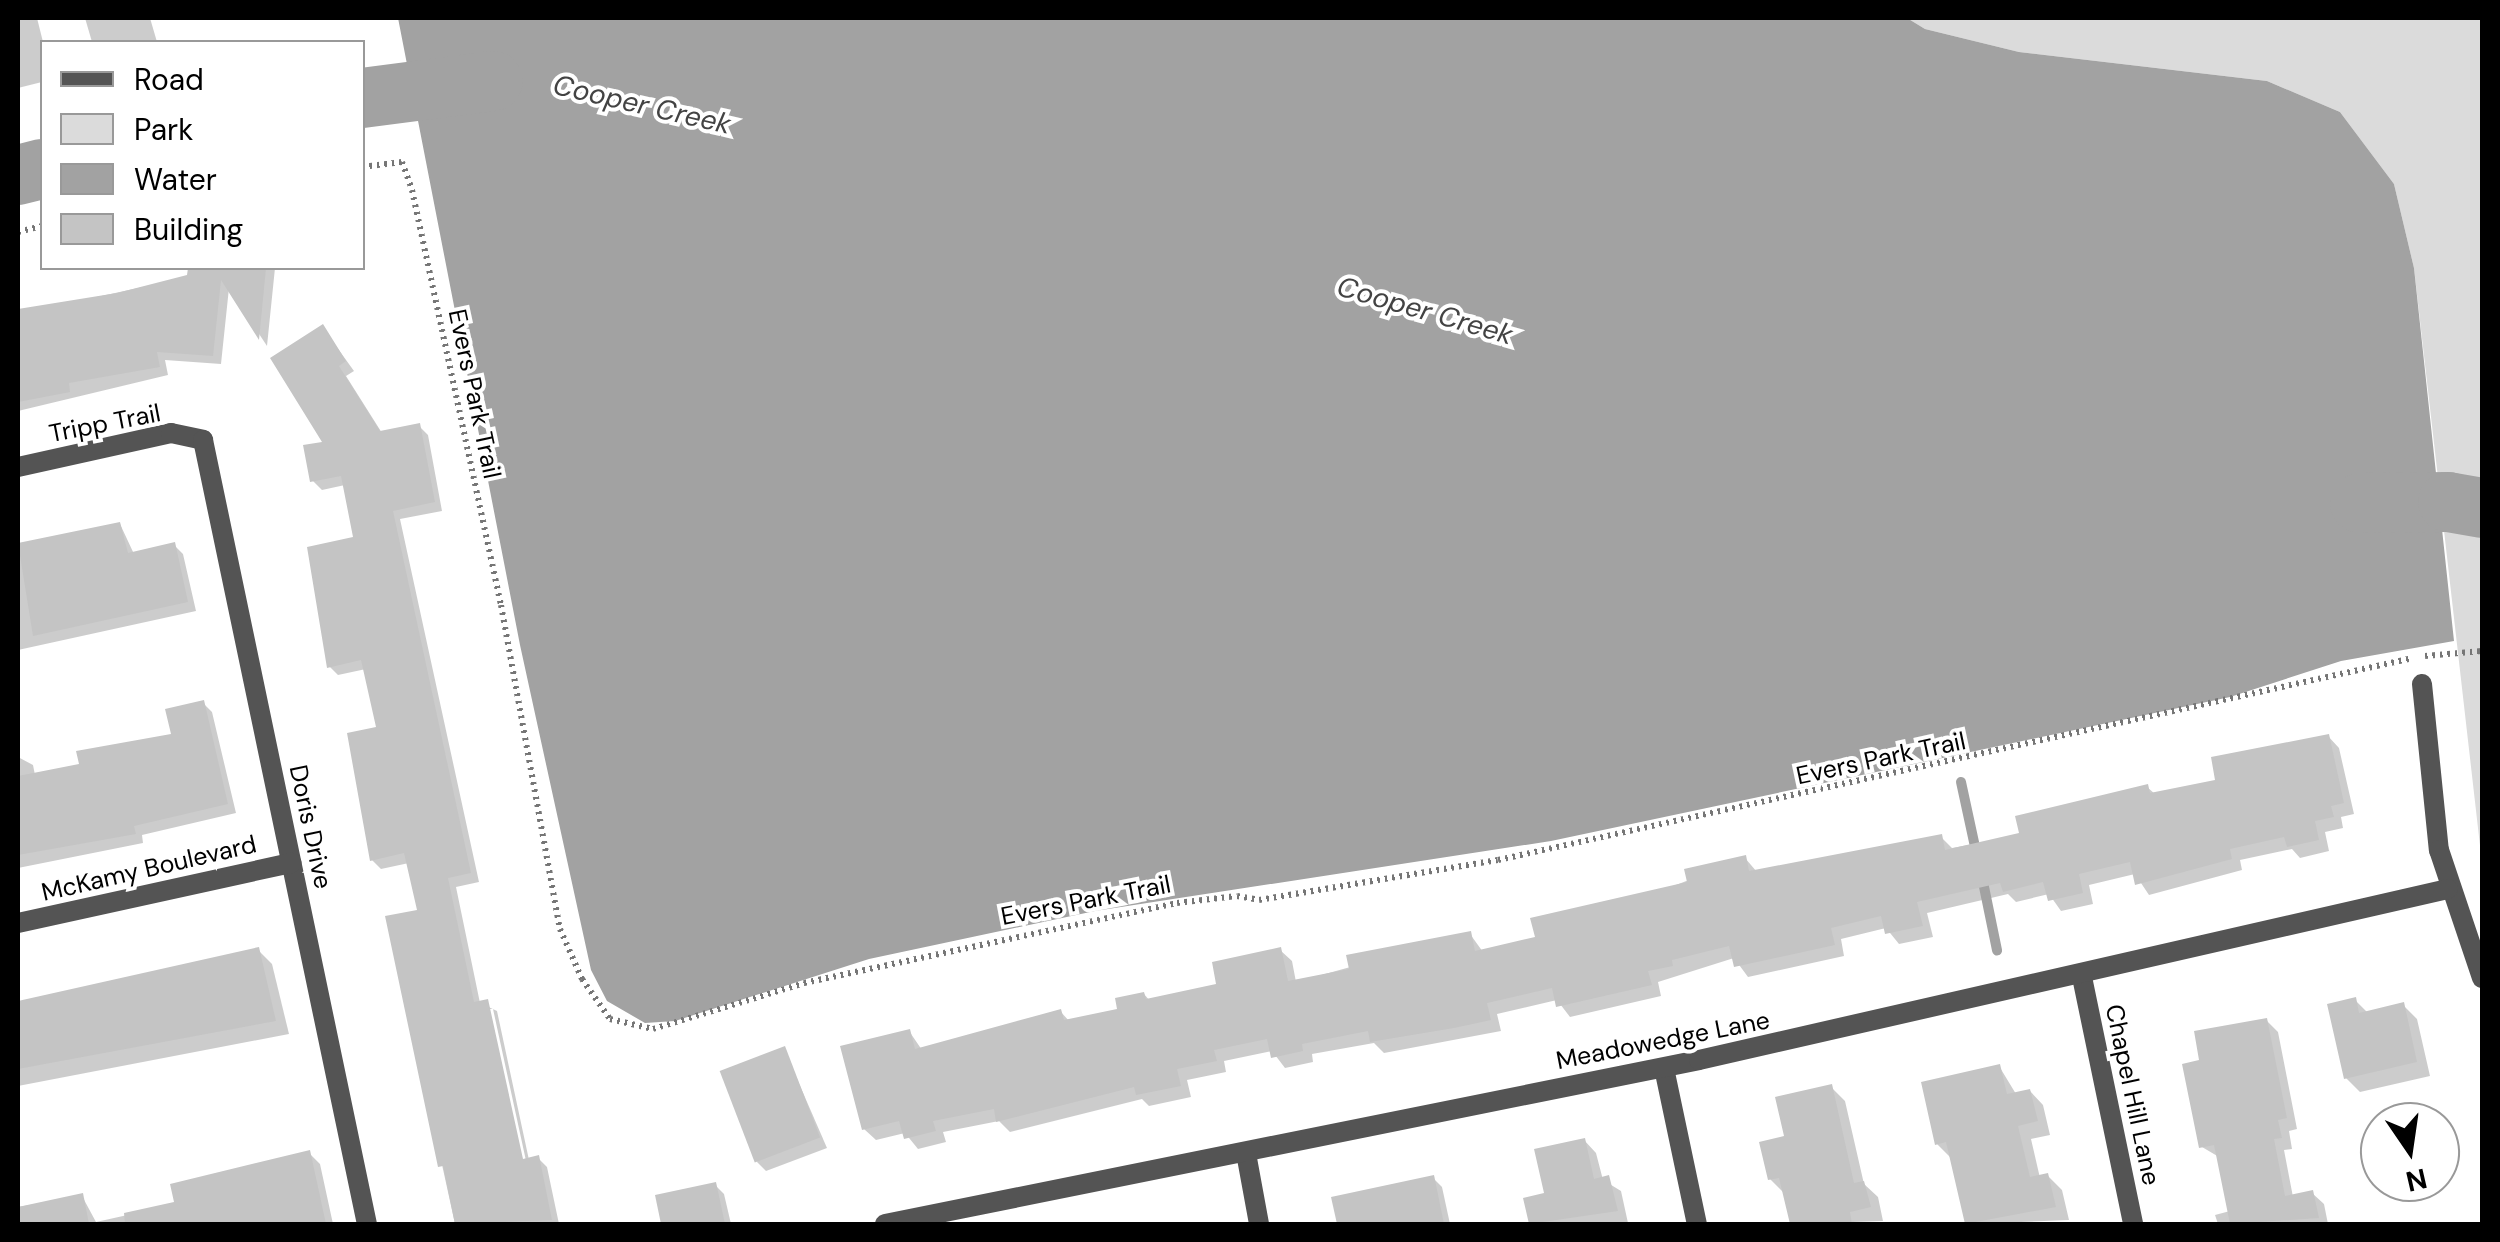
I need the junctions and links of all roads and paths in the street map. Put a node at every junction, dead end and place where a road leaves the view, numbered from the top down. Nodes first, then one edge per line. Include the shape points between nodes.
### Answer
1 (365, 167) edge
2 (203, 440) joint
3 (18, 467) edge
4 (2482, 651) edge
5 (2422, 684) dead end
6 (292, 863) junction
7 (2448, 889) junction
8 (18, 924) edge
9 (2082, 976) junction
10 (2482, 978) edge
11 (1664, 1068) junction
12 (1246, 1153) junction
13 (367, 1224) edge
14 (885, 1224) edge
15 (1259, 1224) edge
16 (1697, 1224) edge
17 (2133, 1224) edge

1 - 4 path, Evers Park Trail via 402,162 412,190 560,928 582,980 610,1019 639,1026 694,1021 804,982 1139,910 1237,896 1259,900 1498,860 2224,704 2332,672
2 - 3 street, Tripp Trail via 171,434
2 - 6 street, Doris Drive
5 - 7 street
6 - 8 street, McKamy Boulevard
6 - 13 street, Doris Drive
7 - 9 street, Meadowedge Lane
7 - 10 street
9 - 11 street, Meadowedge Lane
9 - 17 street, Chapel Hill Lane
11 - 12 street, Meadowedge Lane
11 - 16 street
12 - 14 street, Meadowedge Lane
12 - 15 street

